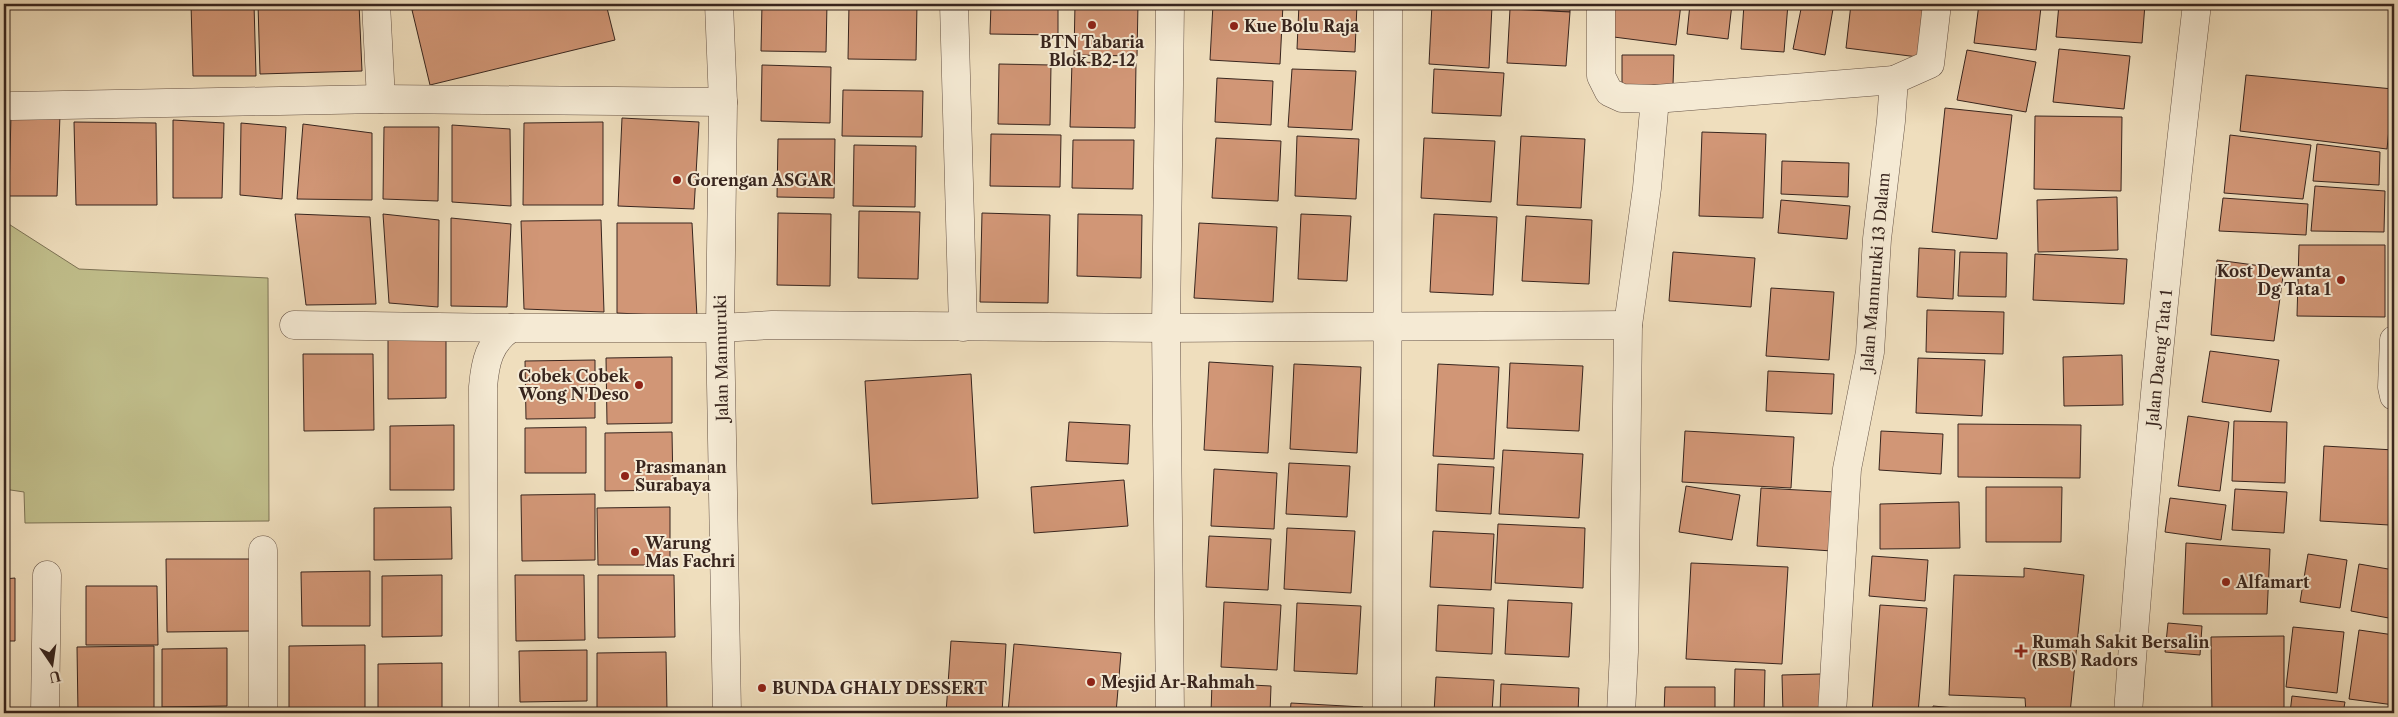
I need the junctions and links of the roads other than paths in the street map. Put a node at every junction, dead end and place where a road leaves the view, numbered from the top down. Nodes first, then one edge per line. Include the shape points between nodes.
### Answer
1 (376, 4) edge
2 (719, 4) edge
3 (954, 4) edge
4 (1170, 4) edge
5 (1388, 4) edge
6 (1601, 4) edge
7 (1937, 4) edge
8 (2197, 4) edge
9 (1894, 80) junction
10 (381, 99) junction
11 (1655, 99) junction
12 (723, 102) junction
13 (12, 106) dead end
14 (294, 325) dead end
15 (1628, 325) junction
16 (1387, 326) junction
17 (962, 327) junction
18 (511, 328) junction
19 (720, 328) junction
20 (1166, 328) junction
21 (2394, 340) edge
22 (2394, 396) edge
23 (263, 550) dead end
24 (47, 575) dead end
25 (45, 713) edge
26 (263, 713) edge
27 (484, 713) edge
28 (727, 713) edge
29 (1170, 713) edge
30 (1387, 713) edge
31 (1621, 713) edge
32 (1832, 713) edge
33 (2128, 713) edge

1 - 10 street
2 - 12 street, Jalan Mannuruki
3 - 17 street
4 - 20 street
5 - 16 street
6 - 11 street via 1601,76 1609,92 1622,98
7 - 9 street via 1930,64
8 - 33 street, Jalan Daeng Tata 1 via 2140,548
9 - 11 street
9 - 32 street, Jalan Mannuruki 13 Dalam via 1877,240 1870,352 1846,469
10 - 12 street
10 - 13 street
11 - 15 street via 1647,188
12 - 19 street, Jalan Mannuruki
14 - 18 street
15 - 16 street
15 - 31 street
16 - 20 street
16 - 30 street
17 - 19 street via 772,325
17 - 20 street
18 - 19 street
18 - 27 street via 499,336 485,369
19 - 28 street, Jalan Mannuruki
20 - 29 street
21 - 22 street
23 - 26 street
24 - 25 street

